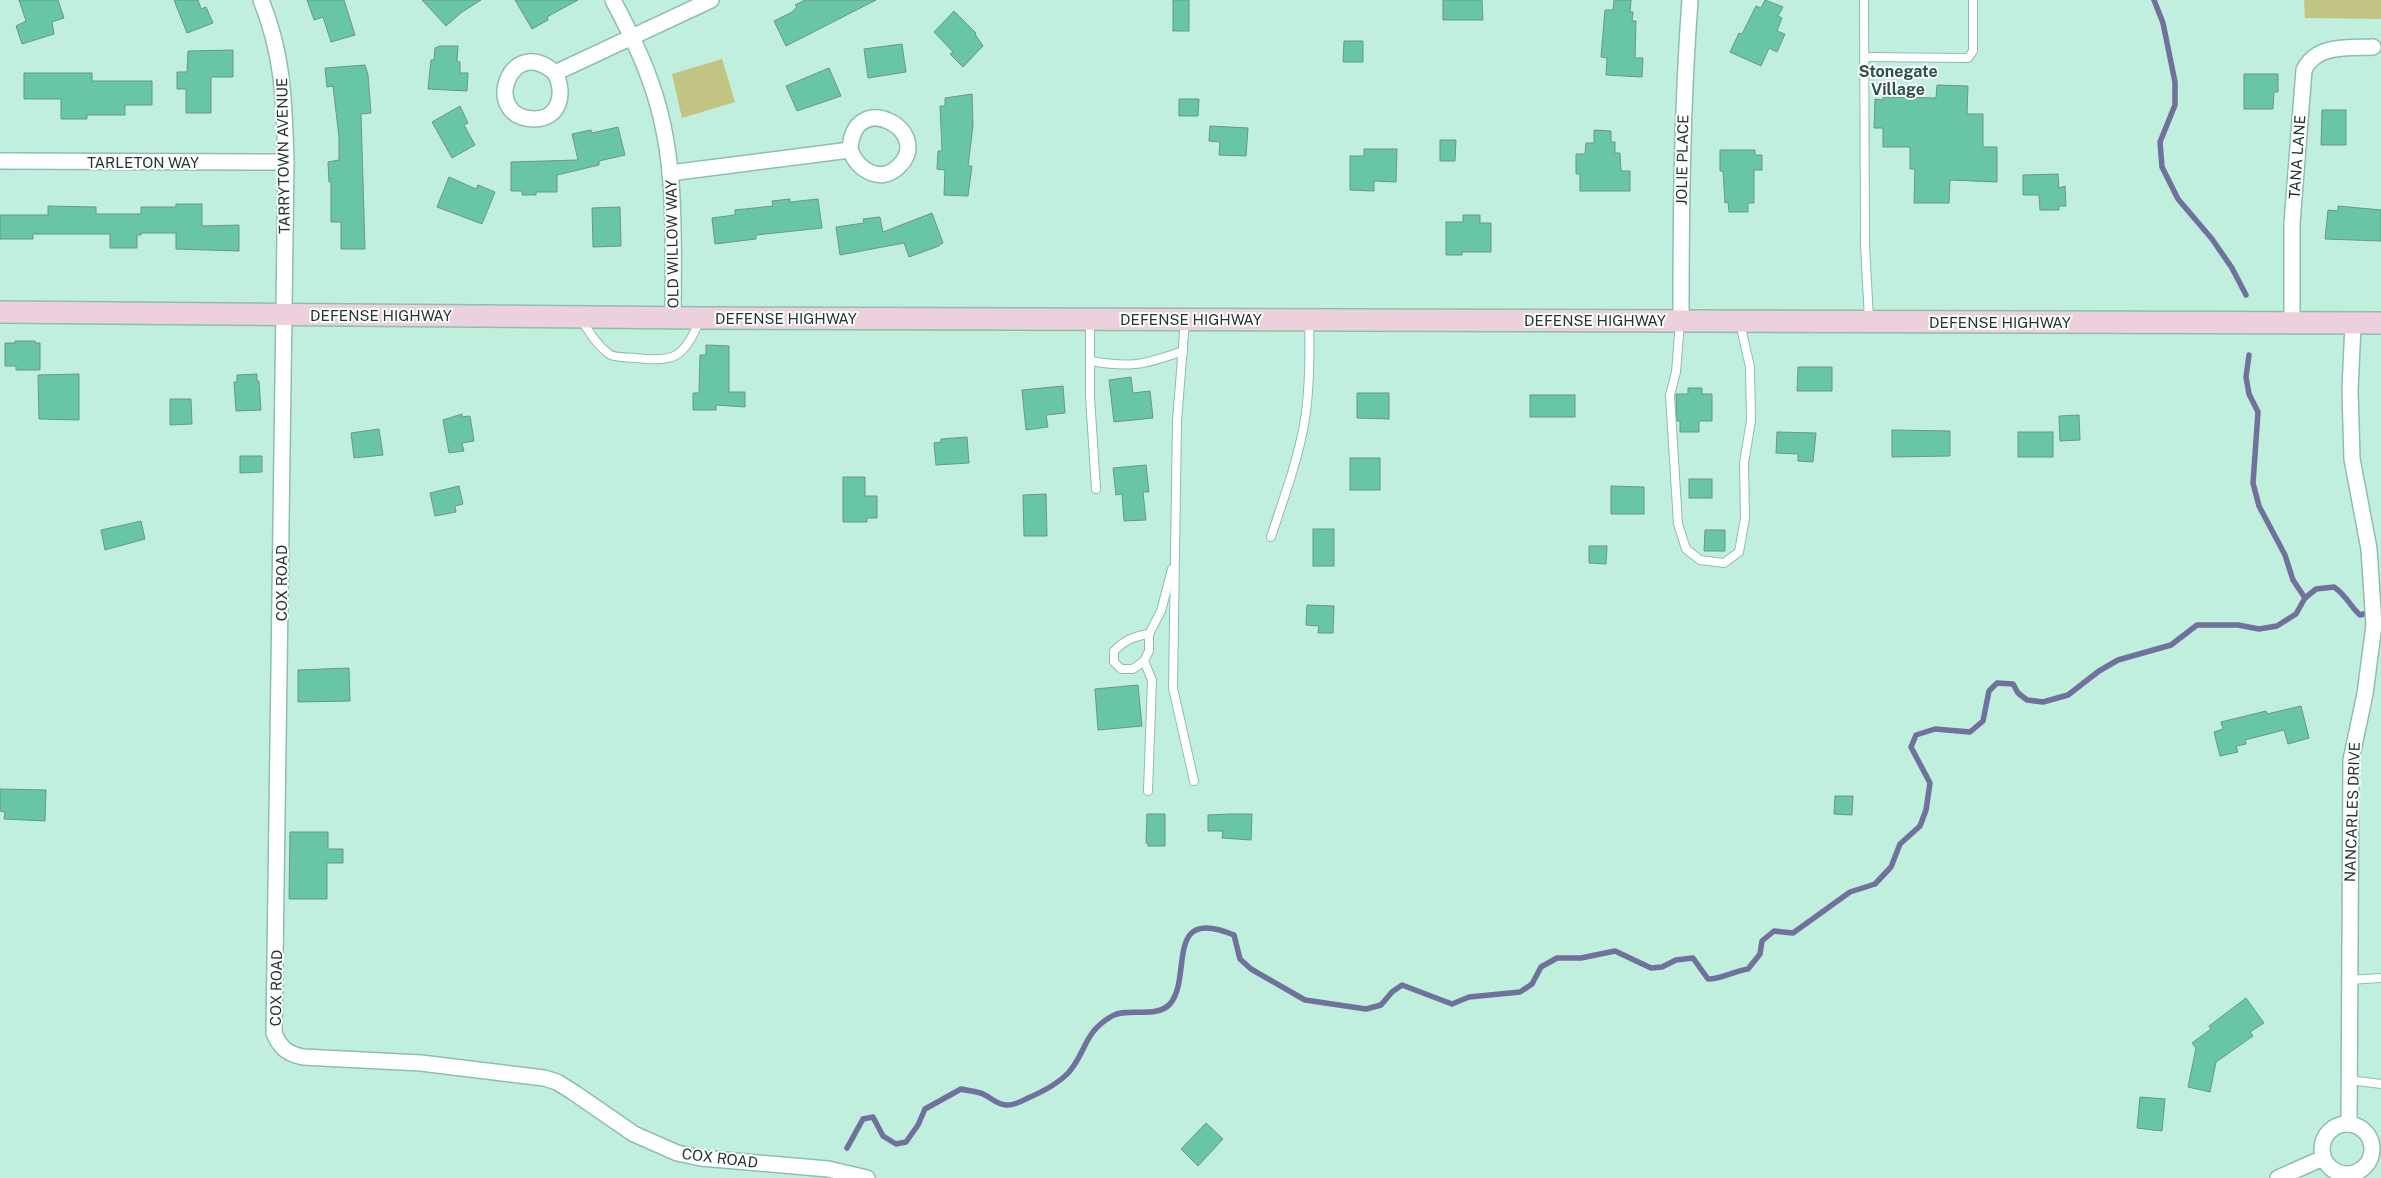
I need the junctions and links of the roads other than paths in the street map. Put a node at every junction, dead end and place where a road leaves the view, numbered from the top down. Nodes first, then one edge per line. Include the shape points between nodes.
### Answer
1 (261, 0) edge
2 (613, 0) edge
3 (711, 0) edge
4 (1690, 0) edge
5 (1864, 0) edge
6 (1973, 0) edge
7 (632, 36) junction
8 (2373, 47) dead end
9 (1864, 57) junction
10 (555, 73) dead end
11 (850, 150) dead end
12 (0, 161) edge
13 (286, 162) junction
14 (670, 173) junction
15 (0, 312) edge
16 (283, 315) junction
17 (580, 317) junction
18 (674, 317) junction
19 (701, 318) junction
20 (1090, 319) junction
21 (1185, 319) junction
22 (1309, 319) junction
23 (1680, 320) junction
24 (1739, 320) junction
25 (1870, 321) junction
26 (2292, 323) junction
27 (2381, 323) edge
28 (2353, 324) junction
29 (1183, 351) junction
30 (1090, 361) junction
31 (1096, 489) dead end
32 (1271, 536) dead end
33 (1174, 559) junction
34 (1149, 634) junction
35 (1144, 661) junction
36 (1194, 781) dead end
37 (1148, 791) dead end
38 (2381, 978) edge
39 (2349, 980) junction
40 (2350, 1080) junction
41 (2381, 1084) edge
42 (2349, 1124) junction
43 (2323, 1158) junction
44 (867, 1178) edge
45 (2278, 1178) edge

1 - 13 street, TARRYTOWN AVENUE via 279,56 284,88
2 - 7 street, OLD WILLOW WAY
3 - 7 street
4 - 23 street, JOLIE PLACE via 1683,92
5 - 9 lane
6 - 9 lane via 1973,51 1968,58
7 - 10 street
7 - 14 street, OLD WILLOW WAY via 652,84
8 - 26 street, TANA LANE via 2343,48 2316,54 2304,70 2292,223
9 - 25 lane via 1865,245
11 - 14 street
12 - 13 street, TARLETON WAY
13 - 16 street, TARRYTOWN AVENUE
14 - 18 street, OLD WILLOW WAY
15 - 16 main road, DEFENSE HIGHWAY
16 - 17 main road, DEFENSE HIGHWAY
16 - 44 street, COX ROAD via 274,1033 278,1043 291,1054 303,1057 421,1063 544,1078 574,1092 634,1134 677,1153 828,1169
17 - 18 main road, DEFENSE HIGHWAY
17 - 19 lane via 596,342 610,356 664,360 681,353
18 - 19 main road, DEFENSE HIGHWAY
19 - 20 main road, DEFENSE HIGHWAY
20 - 21 main road, DEFENSE HIGHWAY
20 - 30 lane
21 - 22 main road, DEFENSE HIGHWAY
21 - 29 lane
22 - 23 main road, DEFENSE HIGHWAY
22 - 32 lane via 1304,425
23 - 24 main road, DEFENSE HIGHWAY
23 - 24 lane via 1676,372 1670,395 1678,524 1686,549 1700,560 1724,563 1738,552 1745,518 1744,463 1751,421 1750,367
24 - 25 main road, DEFENSE HIGHWAY
25 - 26 main road, DEFENSE HIGHWAY
26 - 28 main road, DEFENSE HIGHWAY
27 - 28 main road, DEFENSE HIGHWAY
28 - 39 street, NANCARLES DRIVE via 2350,390 2352,459 2369,549 2374,625 2365,694 2351,760
29 - 30 lane via 1148,364 1127,366
29 - 33 lane
30 - 31 lane
33 - 34 lane via 1161,611
33 - 36 lane via 1173,688
34 - 35 lane via 1149,651
34 - 35 lane via 1134,636 1114,652 1114,662 1121,669 1133,669
35 - 37 lane via 1152,680
38 - 39 lane
39 - 40 street, NANCARLES DRIVE
40 - 41 lane
40 - 42 street, NANCARLES DRIVE
42 - 43 street via 2333,1128 2327,1134 2323,1141
42 - 43 street via 2361,1128 2371,1139 2370,1162 2357,1173 2341,1174
43 - 45 street

